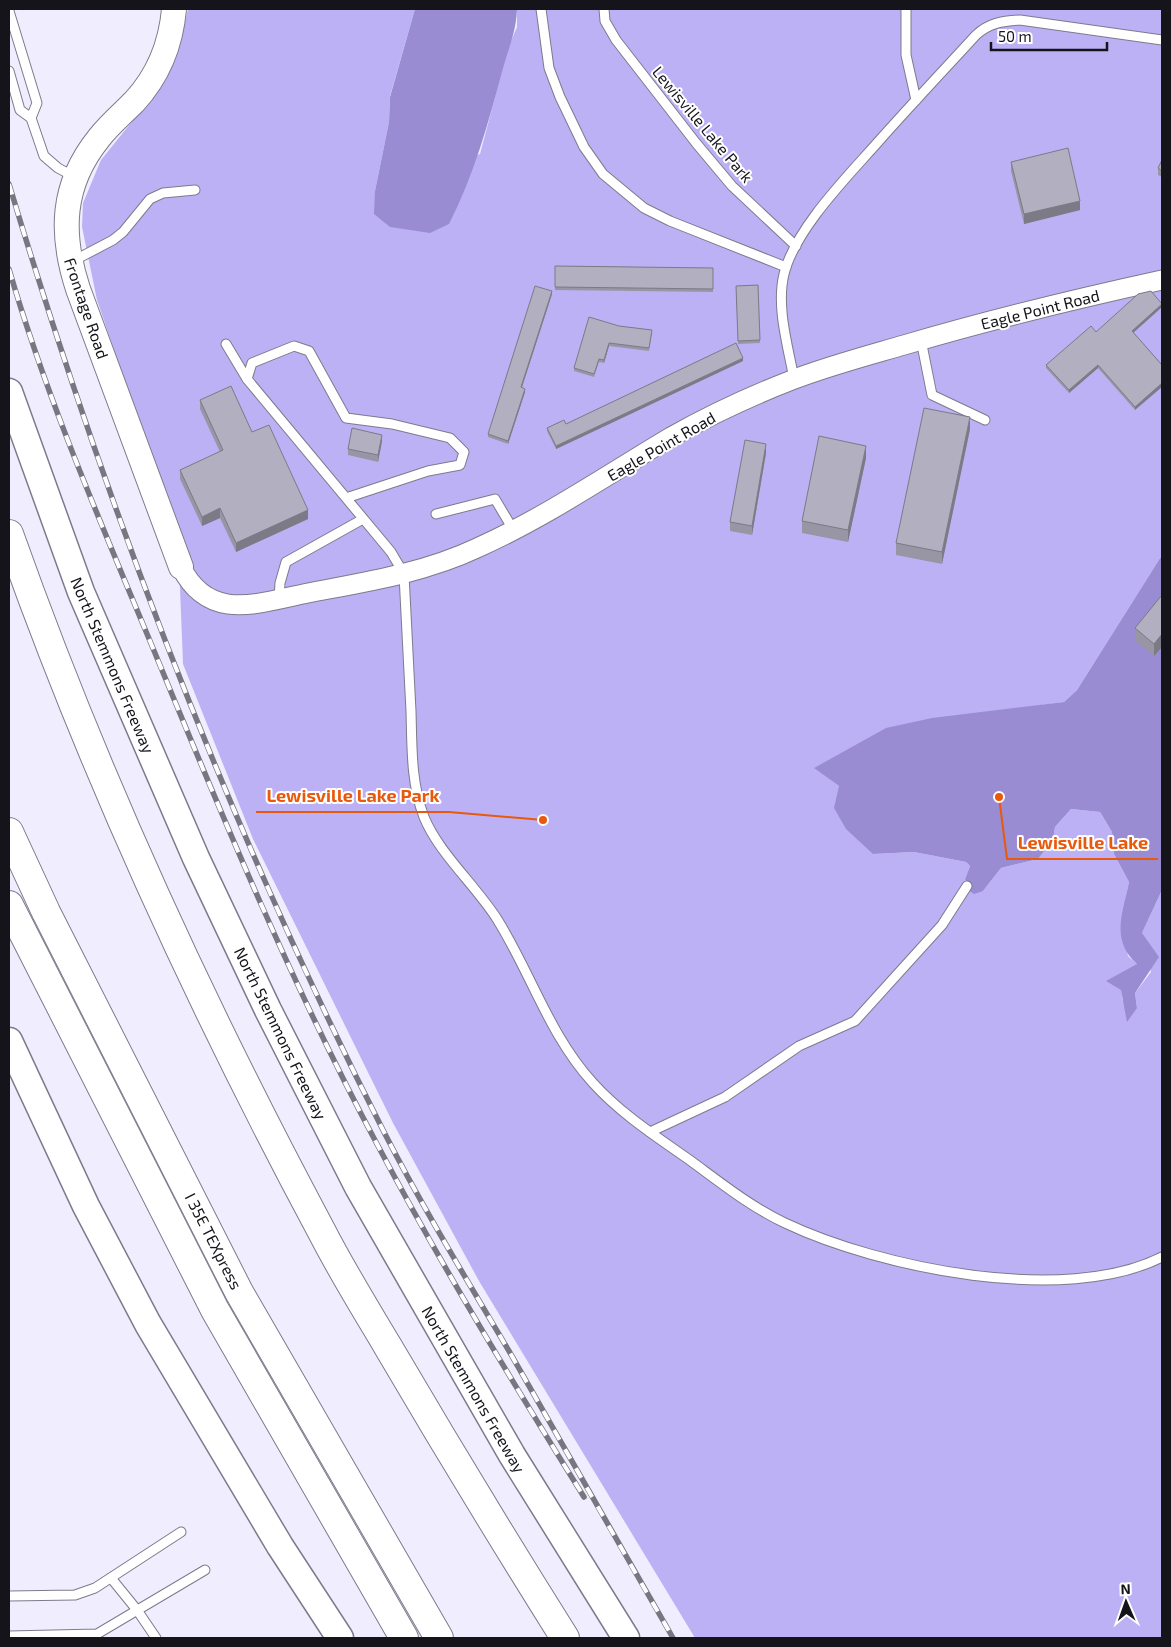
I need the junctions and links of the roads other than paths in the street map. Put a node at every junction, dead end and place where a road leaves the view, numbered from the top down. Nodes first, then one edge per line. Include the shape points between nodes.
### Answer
1 (174, 9) edge
2 (541, 9) edge
3 (604, 9) edge
4 (906, 9) edge
5 (9, 11) edge
6 (1162, 40) edge
7 (9, 71) edge
8 (916, 100) junction
9 (31, 118) junction
10 (76, 178) junction
11 (195, 190) dead end
12 (796, 246) junction
13 (70, 263) junction
14 (786, 266) junction
15 (1162, 280) edge
16 (921, 340) junction
17 (226, 344) dead end
18 (247, 379) junction
19 (794, 379) junction
20 (9, 392) edge
21 (985, 420) dead end
22 (346, 498) junction
23 (436, 514) dead end
24 (363, 519) junction
25 (514, 531) junction
26 (9, 534) edge
27 (181, 567) joint
28 (404, 574) junction
29 (279, 599) junction
30 (9, 832) edge
31 (967, 886) dead end
32 (9, 904) edge
33 (9, 1040) edge
34 (650, 1132) junction
35 (1162, 1257) edge
36 (181, 1532) dead end
37 (394, 1561) junction
38 (205, 1570) dead end
39 (111, 1578) junction
40 (9, 1596) edge
41 (137, 1610) junction
42 (9, 1636) edge
43 (156, 1638) edge
44 (340, 1638) edge
45 (404, 1638) edge
46 (439, 1638) edge
47 (454, 1638) edge
48 (565, 1638) edge
49 (626, 1638) edge

1 - 10 street, Frontage Road via 167,45 150,82 100,137
2 - 14 lane via 550,68 560,97 584,148 603,174 644,208
3 - 12 lane, Lewisville Lake Park via 605,21 616,40 696,143 732,186
4 - 8 lane via 906,55
5 - 9 lane via 37,103
6 - 8 lane via 1041,22 1000,22 986,26 976,35
7 - 9 lane via 20,110
8 - 12 lane via 850,173
9 - 10 lane via 44,156
10 - 13 street, Frontage Road via 65,225
11 - 13 lane via 163,193 150,199 123,232
12 - 14 lane
13 - 27 street, Frontage Road
14 - 19 lane via 782,294
15 - 16 street, Eagle Point Road via 1013,314
16 - 19 street, Eagle Point Road
16 - 21 lane via 932,395
17 - 18 lane
18 - 22 lane
18 - 22 lane via 252,363 294,346 309,351 346,418 392,424 450,438 464,452 460,465 428,471
19 - 25 street, Eagle Point Road via 694,424
20 - 49 main road, North Stemmons Freeway via 81,592 196,858 273,1019 358,1187 512,1455
22 - 24 lane
23 - 25 lane via 495,499
24 - 28 lane via 391,552
24 - 29 lane via 286,562
25 - 28 street, Eagle Point Road via 474,550
26 - 48 highway via 100,769 245,1083 323,1235 467,1483
27 - 29 street, Eagle Point Road via 193,586 213,602 235,604
28 - 29 street, Eagle Point Road
28 - 34 lane via 413,768 417,793 430,831 498,920 550,1022 574,1059 607,1098
30 - 37 highway, I 35E TEXpress via 46,912 240,1292
31 - 34 lane via 942,925 856,1021 800,1046 725,1097
32 - 45 highway via 216,1310
33 - 44 main road via 86,1206 148,1324 280,1546
34 - 35 lane via 748,1202 782,1222 835,1243 914,1265 965,1275 1045,1280 1102,1275
36 - 39 lane
37 - 46 highway, I 35E TEXpress
37 - 47 highway via 424,1594
38 - 41 lane
39 - 40 lane via 74,1595
39 - 41 lane
41 - 42 lane via 98,1634
41 - 43 lane

